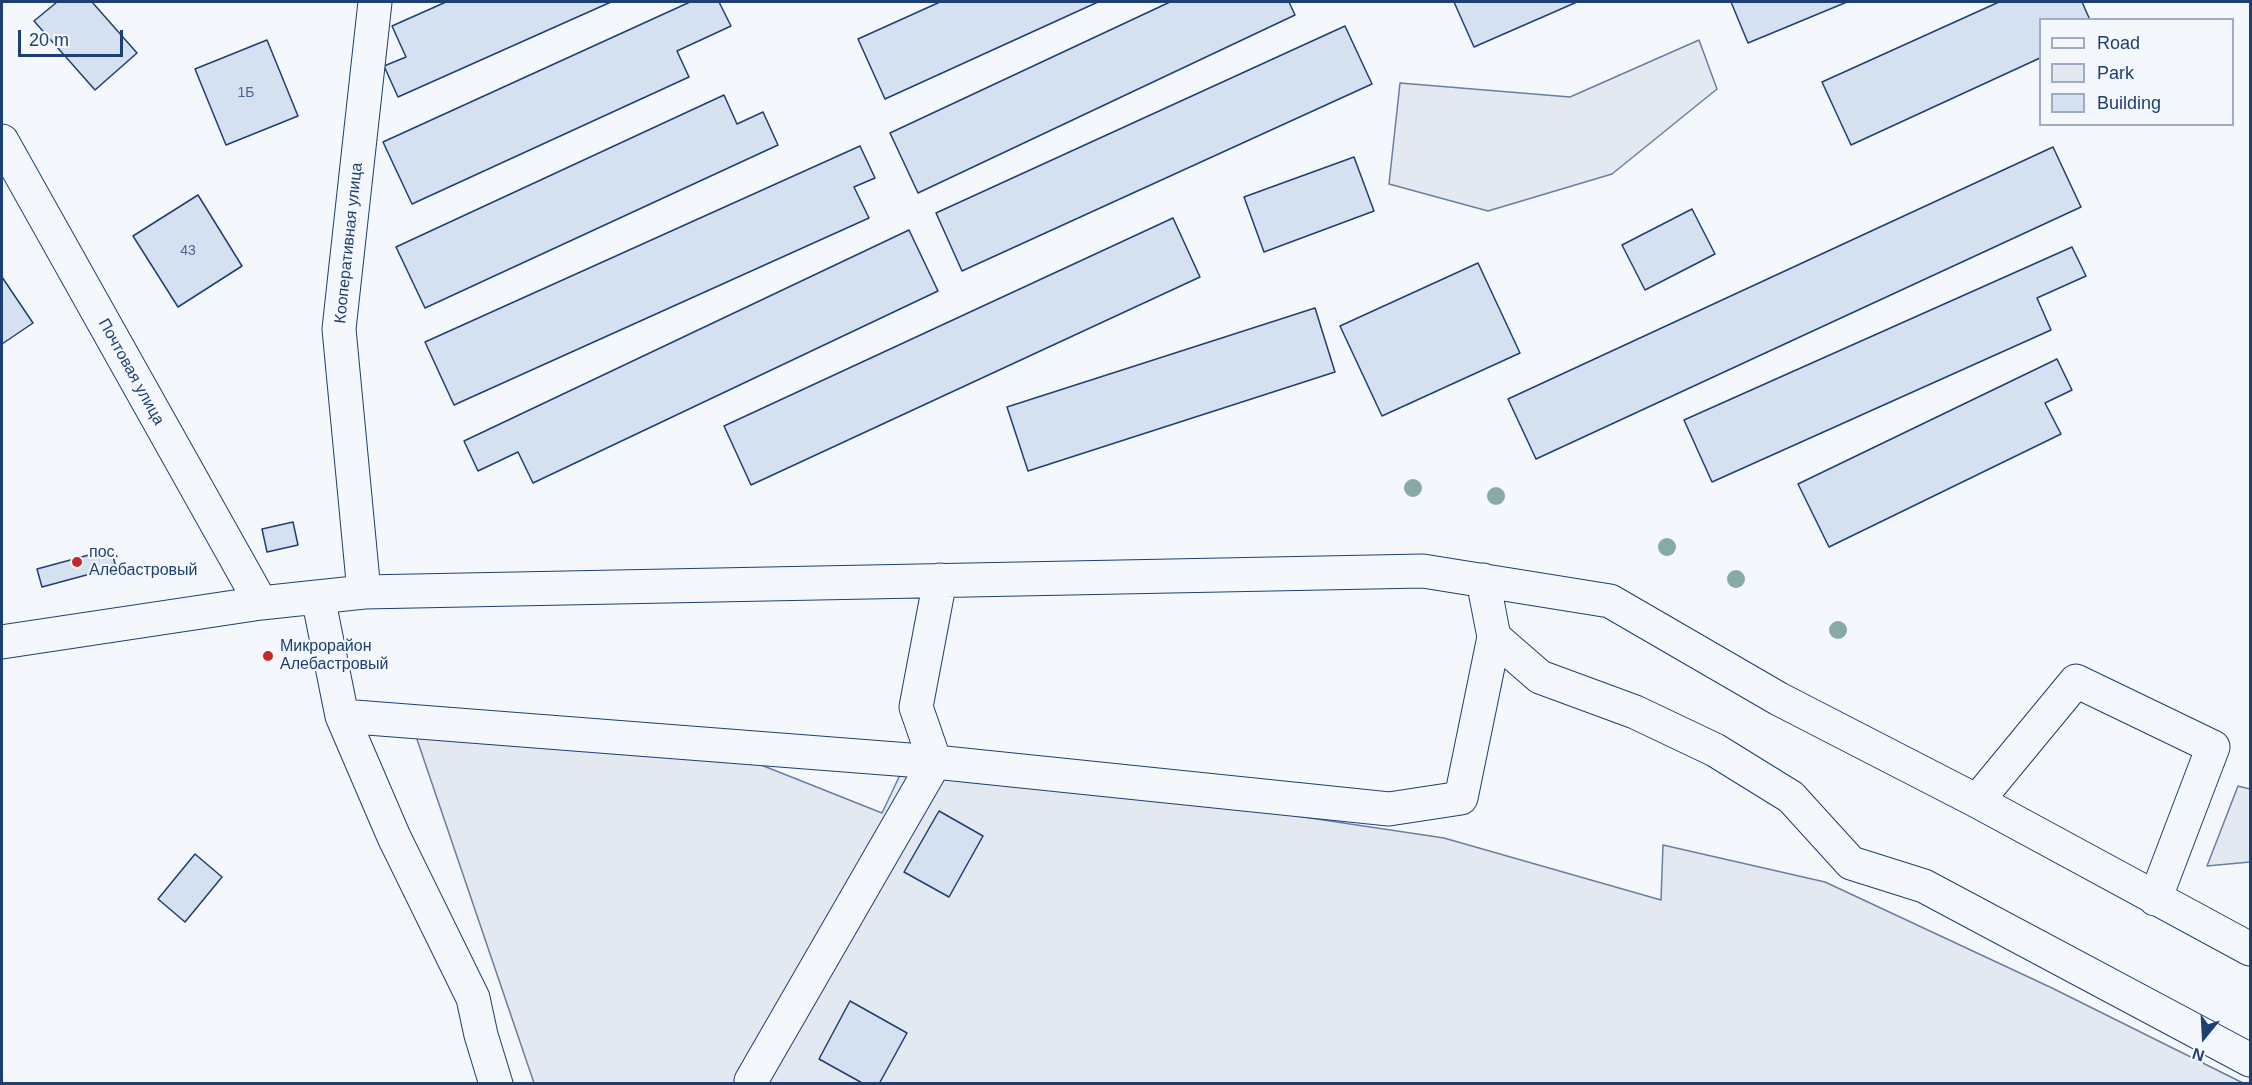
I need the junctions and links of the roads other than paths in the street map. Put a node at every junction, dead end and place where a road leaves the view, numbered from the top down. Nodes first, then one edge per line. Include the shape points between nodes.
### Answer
1 (375, 2) edge
2 (2, 141) edge
3 (939, 580) junction
4 (1483, 580) junction
5 (364, 592) junction
6 (318, 597) junction
7 (261, 603) junction
8 (1494, 637) junction
9 (2, 642) edge
10 (342, 716) junction
11 (935, 762) junction
12 (1977, 801) junction
13 (2155, 899) junction
14 (2250, 949) edge
15 (2250, 1060) edge
16 (751, 1081) dead end
17 (496, 1083) edge

1 - 5 street, Кооперативная улица via 339,329
2 - 7 street, Почтовая улица
3 - 4 street via 1422,571
3 - 5 street
3 - 11 street via 916,707
4 - 8 street
4 - 12 street via 1610,601 1779,699
5 - 6 street
6 - 7 street
6 - 10 street
7 - 9 street
8 - 11 street via 1461,798 1389,809
8 - 15 street via 1540,677 1635,712 1715,750 1791,797 1851,863 1924,886
10 - 11 street
10 - 17 street via 394,837 473,998
11 - 16 street
12 - 13 street
12 - 13 street via 2076,681 2213,747
13 - 14 street

